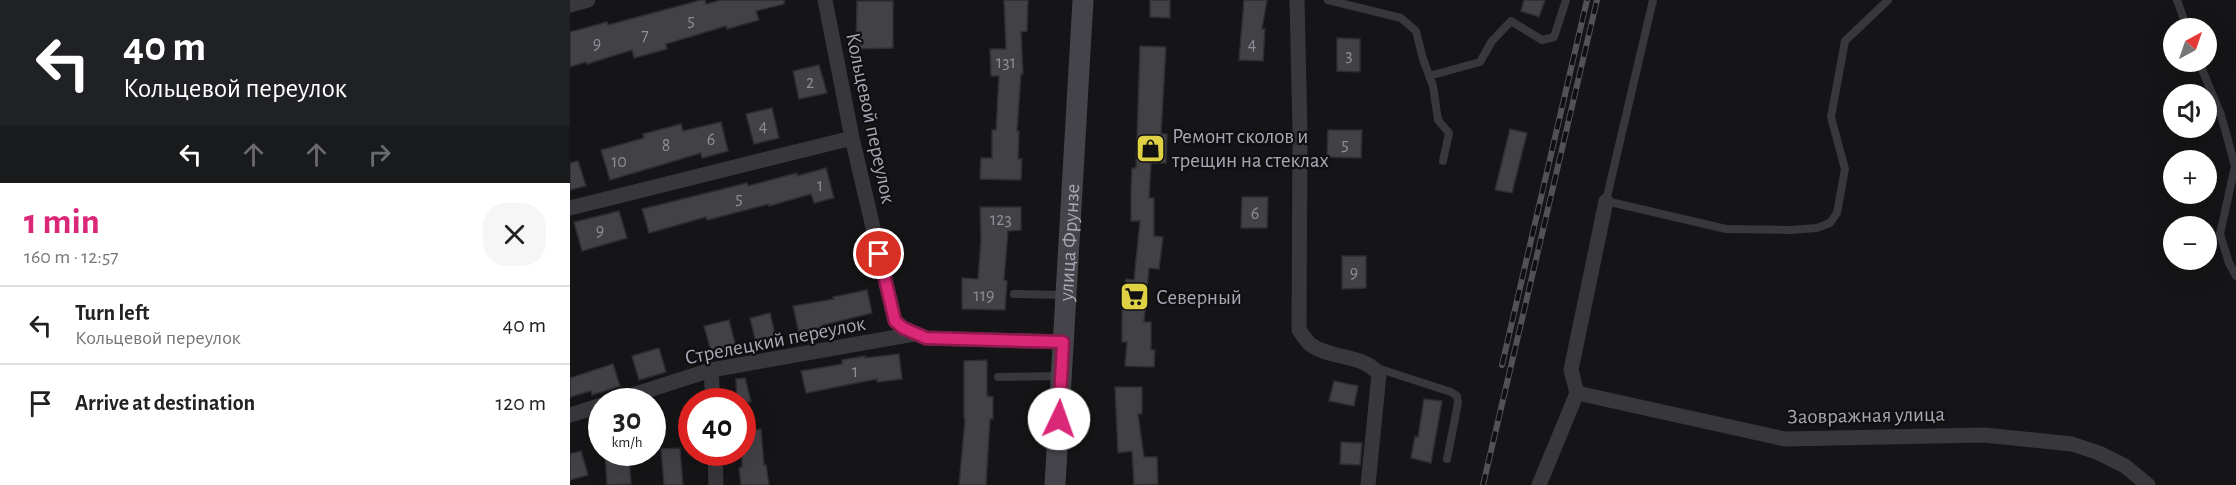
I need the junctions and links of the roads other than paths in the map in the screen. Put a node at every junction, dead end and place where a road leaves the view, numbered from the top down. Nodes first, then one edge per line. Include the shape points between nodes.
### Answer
1 (588, 0) edge
2 (825, 0) edge
3 (1083, 0) edge
4 (1297, 0) edge
5 (1328, 0) edge
6 (1566, 0) edge
7 (1653, 0) edge
8 (1888, 0) edge
9 (2177, 0) edge
10 (570, 5) edge
11 (2183, 18) edge
12 (2203, 72) edge
13 (1429, 76) junction
14 (852, 138) junction
15 (1443, 161) dead end
16 (1606, 201) junction
17 (570, 208) edge
18 (2236, 276) edge
19 (1014, 294) dead end
20 (1066, 295) junction
21 (914, 334) junction
22 (1063, 342) junction
23 (1373, 367) junction
24 (711, 370) junction
25 (1061, 375) junction
26 (998, 377) dead end
27 (655, 388) edge
28 (712, 388) edge
29 (1577, 393) junction
30 (588, 409) edge
31 (570, 415) edge
32 (1448, 459) dead end
33 (715, 466) edge
34 (716, 485) edge
35 (1055, 485) edge
36 (1368, 485) edge
37 (1539, 485) edge
38 (2148, 485) edge

1 - 10 street
2 - 14 street, Кольцевой переулок
3 - 20 street, улица Фрунзе
4 - 23 street via 1299,330 1309,344
5 - 13 lane via 1401,18 1416,31
6 - 13 lane via 1554,37 1542,40 1511,21 1492,41 1480,62
7 - 16 lane
8 - 16 lane via 1845,41 1831,117 1845,169 1837,213 1830,223 1791,230 1726,229
9 - 11 lane
12 - 18 lane via 2222,115 2235,166 2220,234
13 - 15 lane via 1438,120 1449,133
14 - 17 street
14 - 21 street, Кольцевой переулок via 892,313 899,325
16 - 29 street via 1571,370
19 - 20 lane
20 - 22 street, улица Фрунзе
21 - 22 street via 926,338
21 - 24 street, Стрелецкий переулок
22 - 25 street, улица Фрунзе
23 - 32 lane via 1457,396
23 - 36 street via 1379,374
24 - 27 street, Стрелецкий переулок
24 - 28 street
25 - 26 lane
25 - 35 street, улица Фрунзе
29 - 37 street
29 - 38 street, Заовражная улица via 1785,439 1984,435 2072,444 2125,466
30 - 31 street
33 - 34 street

